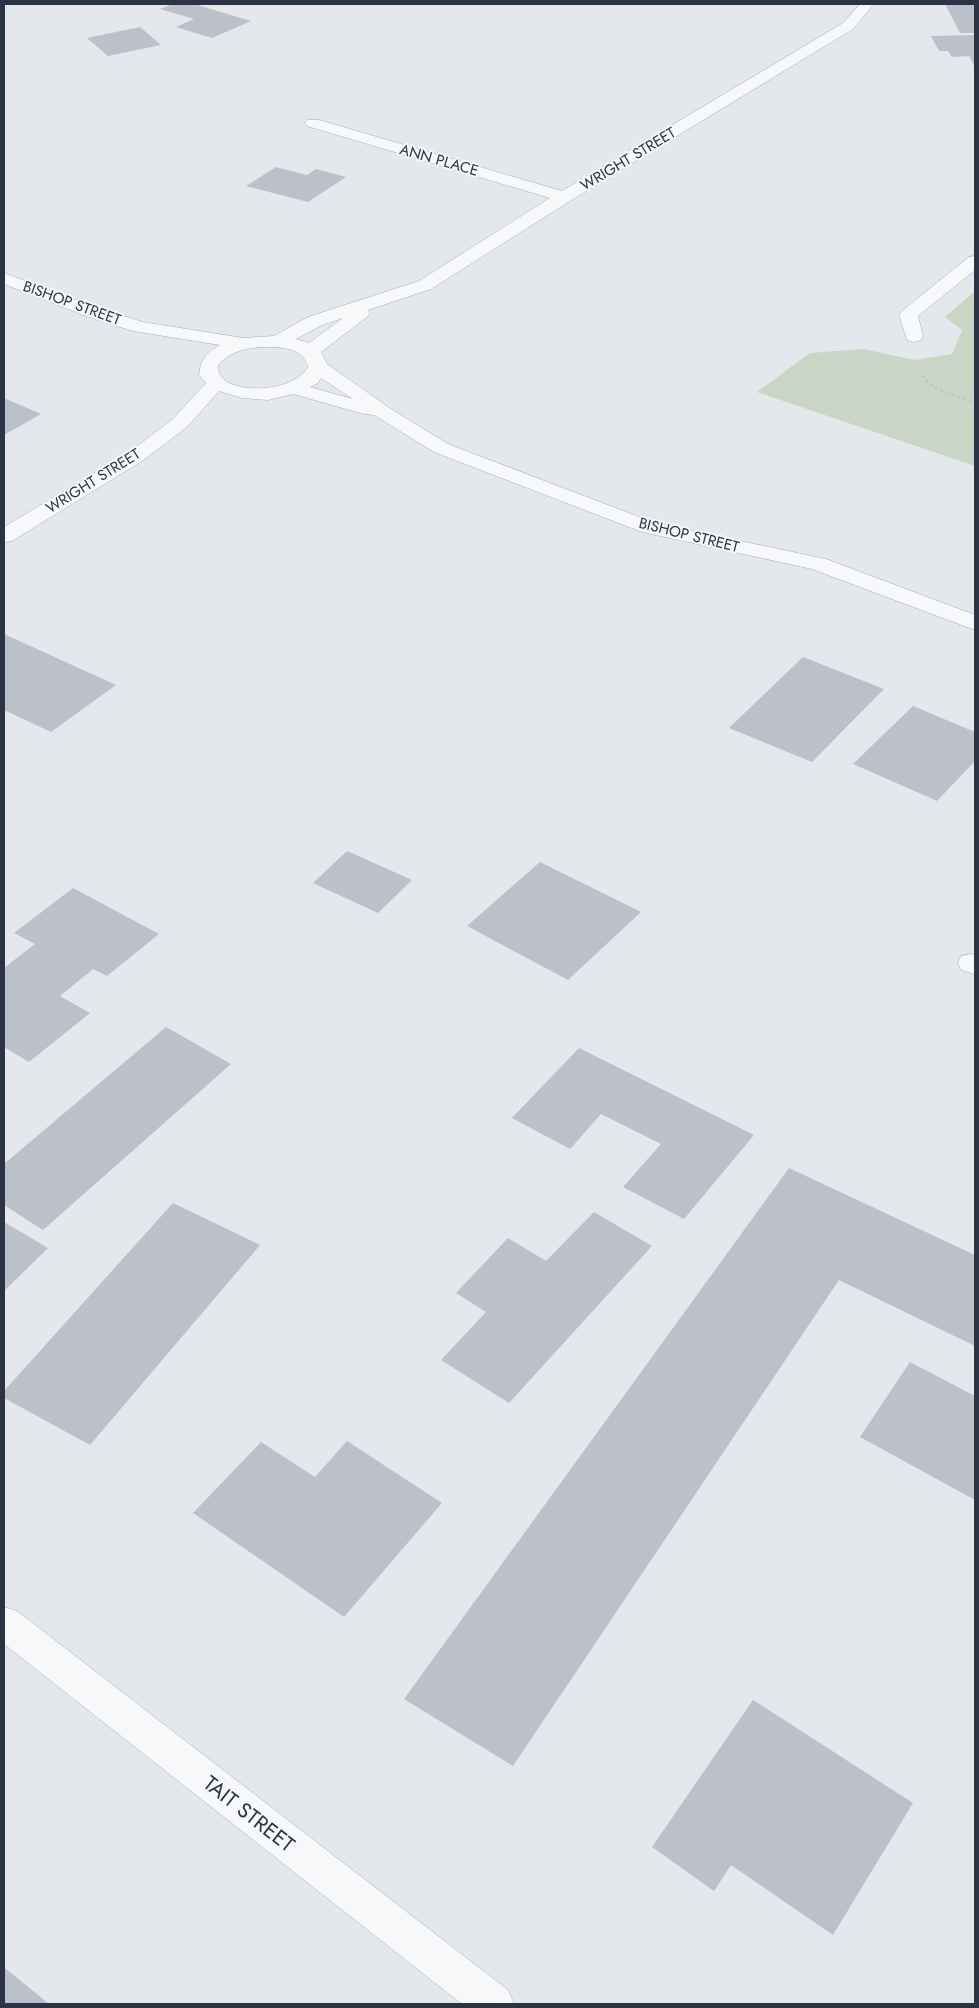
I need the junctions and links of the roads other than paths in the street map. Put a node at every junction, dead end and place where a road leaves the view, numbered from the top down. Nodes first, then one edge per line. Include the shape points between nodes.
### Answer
1 (867, 4) edge
2 (313, 123) dead end
3 (564, 197) junction
4 (975, 261) edge
5 (4, 278) edge
6 (380, 299) junction
7 (140, 327) junction
8 (914, 336) road end
9 (278, 341) junction
10 (244, 343) junction
11 (198, 358) junction
12 (313, 359) junction
13 (217, 382) junction
14 (293, 388) junction
15 (242, 392) junction
16 (384, 413) junction
17 (180, 423) junction
18 (4, 536) edge
19 (975, 623) edge
20 (4, 1623) edge
21 (494, 2004) edge

1 - 3 street, WRIGHT STREET via 848,26
2 - 3 street, ANN PLACE
3 - 6 street, WRIGHT STREET via 425,285
4 - 8 street via 908,315
5 - 7 street, BISHOP STREET
6 - 9 street, WRIGHT STREET via 315,321
6 - 12 street, WRIGHT STREET
7 - 10 street, BISHOP STREET
7 - 11 street, BISHOP STREET
9 - 10 street
9 - 12 street, BISHOP STREET via 298,345
10 - 11 street
11 - 13 street
12 - 14 street, WRIGHT STREET via 310,379
12 - 16 street, BISHOP STREET
13 - 15 street
13 - 17 street, WRIGHT STREET
14 - 15 street via 268,394
14 - 16 street, BISHOP STREET
15 - 17 street, WRIGHT STREET
16 - 19 street, BISHOP STREET via 441,448 649,528 818,564
17 - 18 street, WRIGHT STREET via 135,458
20 - 21 street, TAIT STREET

